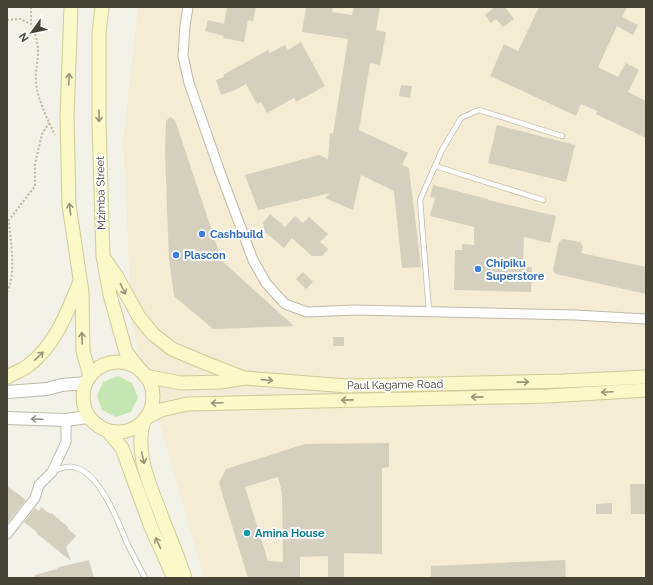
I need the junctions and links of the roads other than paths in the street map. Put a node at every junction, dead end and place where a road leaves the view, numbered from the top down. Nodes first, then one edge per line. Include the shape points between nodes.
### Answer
1 (72, 7) edge
2 (102, 7) edge
3 (188, 7) edge
4 (562, 136) dead end
5 (435, 166) junction
6 (543, 200) dead end
7 (103, 256) junction
8 (80, 280) junction
9 (429, 311) junction
10 (646, 319) edge
11 (143, 373) junction
12 (7, 377) edge
13 (646, 377) edge
14 (245, 378) junction
15 (88, 379) junction
16 (646, 390) edge
17 (7, 392) edge
18 (7, 418) edge
19 (145, 419) junction
20 (66, 420) junction
21 (104, 428) junction
22 (52, 472) junction
23 (7, 534) edge
24 (145, 578) edge
25 (174, 578) edge
26 (185, 578) edge

8 -> 1 main road via 69,205 67,117
2 -> 7 main road, Mzimba Street via 99,33 99,122
3 - 9 street via 183,56 189,83 253,260 266,283 285,304 307,312
4 - 5 lane via 480,110 461,118
5 - 6 lane
5 - 9 lane via 420,200
7 - 11 main road, Mzimba Street via 110,295 126,352
7 -> 14 main road via 139,317 154,334 172,349
12 -> 8 main road via 28,366 48,346 66,316
15 -> 8 main road via 83,351
9 - 10 street
11 - 14 main road, Paul Kagame Road via 181,383 220,382
11 - 15 main road via 133,365 114,362 96,369
11 - 19 main road via 152,390 150,409
14 -> 13 main road, Paul Kagame Road via 347,386
15 - 17 street via 47,389
15 - 21 main road via 83,395 85,408 91,419
16 -> 19 main road via 548,396 187,404 161,410
20 -> 18 street
19 - 21 main road via 120,432
19 -> 26 main road via 141,429 141,450 147,478
20 - 21 street via 87,417
20 - 22 street via 66,442
25 -> 21 main road via 151,527 122,448
22 - 23 street via 39,485 35,498
22 - 24 lane via 65,467 78,468 87,473 99,486

